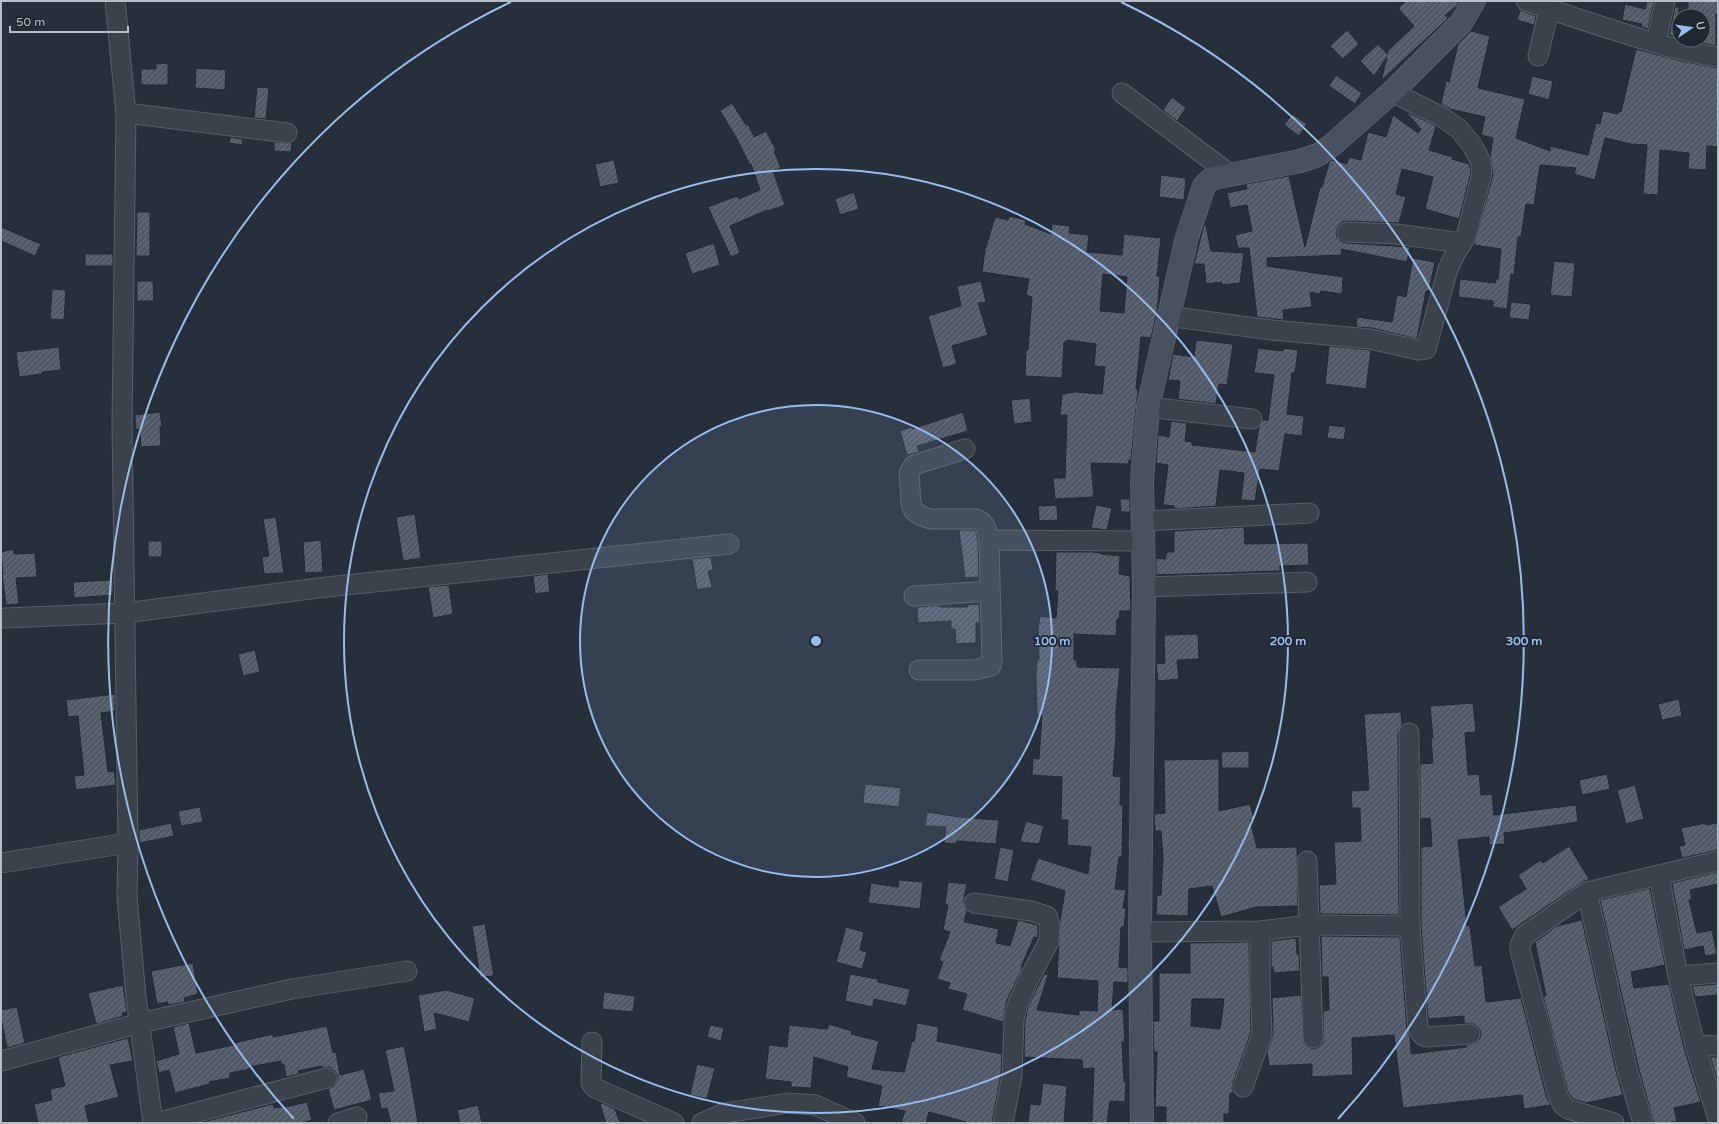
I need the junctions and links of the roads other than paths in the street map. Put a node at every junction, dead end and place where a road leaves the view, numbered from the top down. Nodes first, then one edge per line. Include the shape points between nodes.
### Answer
1 (115, 1) edge
2 (1474, 1) edge
3 (1526, 1) edge
4 (1665, 1) edge
5 (1549, 9) junction
6 (1656, 43) junction
7 (1538, 56) dead end
8 (1718, 57) edge
9 (1392, 92) junction
10 (1122, 93) dead end
11 (126, 112) junction
12 (287, 133) dead end
13 (1231, 175) junction
14 (1347, 232) dead end
15 (1462, 243) junction
16 (1168, 316) junction
17 (1148, 407) junction
18 (1252, 419) dead end
19 (965, 449) dead end
20 (1309, 513) dead end
21 (1142, 531) junction
22 (989, 540) junction
23 (729, 544) dead end
24 (1307, 582) dead end
25 (1144, 587) junction
26 (990, 591) junction
27 (914, 596) dead end
28 (125, 613) junction
29 (5, 618) dead end
30 (919, 670) dead end
31 (1409, 733) dead end
32 (128, 842) junction
33 (1306, 860) dead end
34 (1718, 861) edge
35 (1, 863) edge
36 (1659, 875) junction
37 (1587, 892) junction
38 (974, 903) dead end
39 (1309, 925) junction
40 (1410, 926) junction
41 (1260, 931) junction
42 (1140, 932) junction
43 (407, 971) dead end
44 (1718, 974) edge
45 (1678, 976) junction
46 (140, 1023) junction
47 (1470, 1034) dead end
48 (1313, 1038) dead end
49 (592, 1042) dead end
50 (1695, 1045) junction
51 (1718, 1046) edge
52 (1, 1062) edge
53 (327, 1078) dead end
54 (1242, 1087) dead end
55 (1717, 1113) edge
56 (357, 1117) dead end
57 (153, 1123) edge
58 (156, 1123) edge
59 (338, 1123) edge
60 (674, 1123) edge
61 (702, 1123) edge
62 (855, 1123) edge
63 (1003, 1123) edge
64 (1142, 1123) edge
65 (1614, 1123) edge
66 (1643, 1123) edge

1 - 11 street
2 - 9 street via 1461,24
3 - 5 street
4 - 6 street
5 - 6 street
5 - 7 street
6 - 8 street
9 - 13 street via 1318,155
9 - 15 street via 1442,117 1459,129 1480,160 1482,173 1466,237
10 - 13 street
11 - 12 street
11 - 28 street via 122,425
13 - 16 street via 1214,178 1204,186 1186,237
14 - 15 street via 1396,234
15 - 16 street via 1448,269 1426,350 1370,339 1272,330
16 - 17 street
17 - 18 street
17 - 21 street via 1142,479
19 - 22 street via 914,465 909,473 910,504 914,511 931,519 980,520 986,526
20 - 21 street
21 - 22 street
21 - 25 street
22 - 26 street
23 - 28 street via 318,588
24 - 25 street
25 - 42 street
26 - 27 street
26 - 30 street via 991,666 974,670
28 - 29 street
28 - 32 street
31 - 40 street
32 - 35 street
32 - 46 street via 127,897
33 - 39 street
34 - 36 street
36 - 37 street
36 - 45 street
37 - 65 street via 1525,935 1520,950 1558,1096 1568,1109
37 - 66 street via 1627,1069
38 - 63 street via 1031,911 1046,916 1050,925 1050,940 1018,1003 1014,1019 1012,1075
39 - 40 street
39 - 41 street
39 - 48 street
40 - 47 street via 1418,1030 1426,1037
41 - 42 street
41 - 54 street via 1262,1034
42 - 64 street
43 - 46 street via 292,990
44 - 45 street
45 - 50 street
46 - 52 street
46 - 57 street
49 - 60 street via 591,1083 595,1088
50 - 51 street
50 - 55 street
53 - 58 street
56 - 59 street
61 - 62 street via 725,1113 788,1103 815,1105

